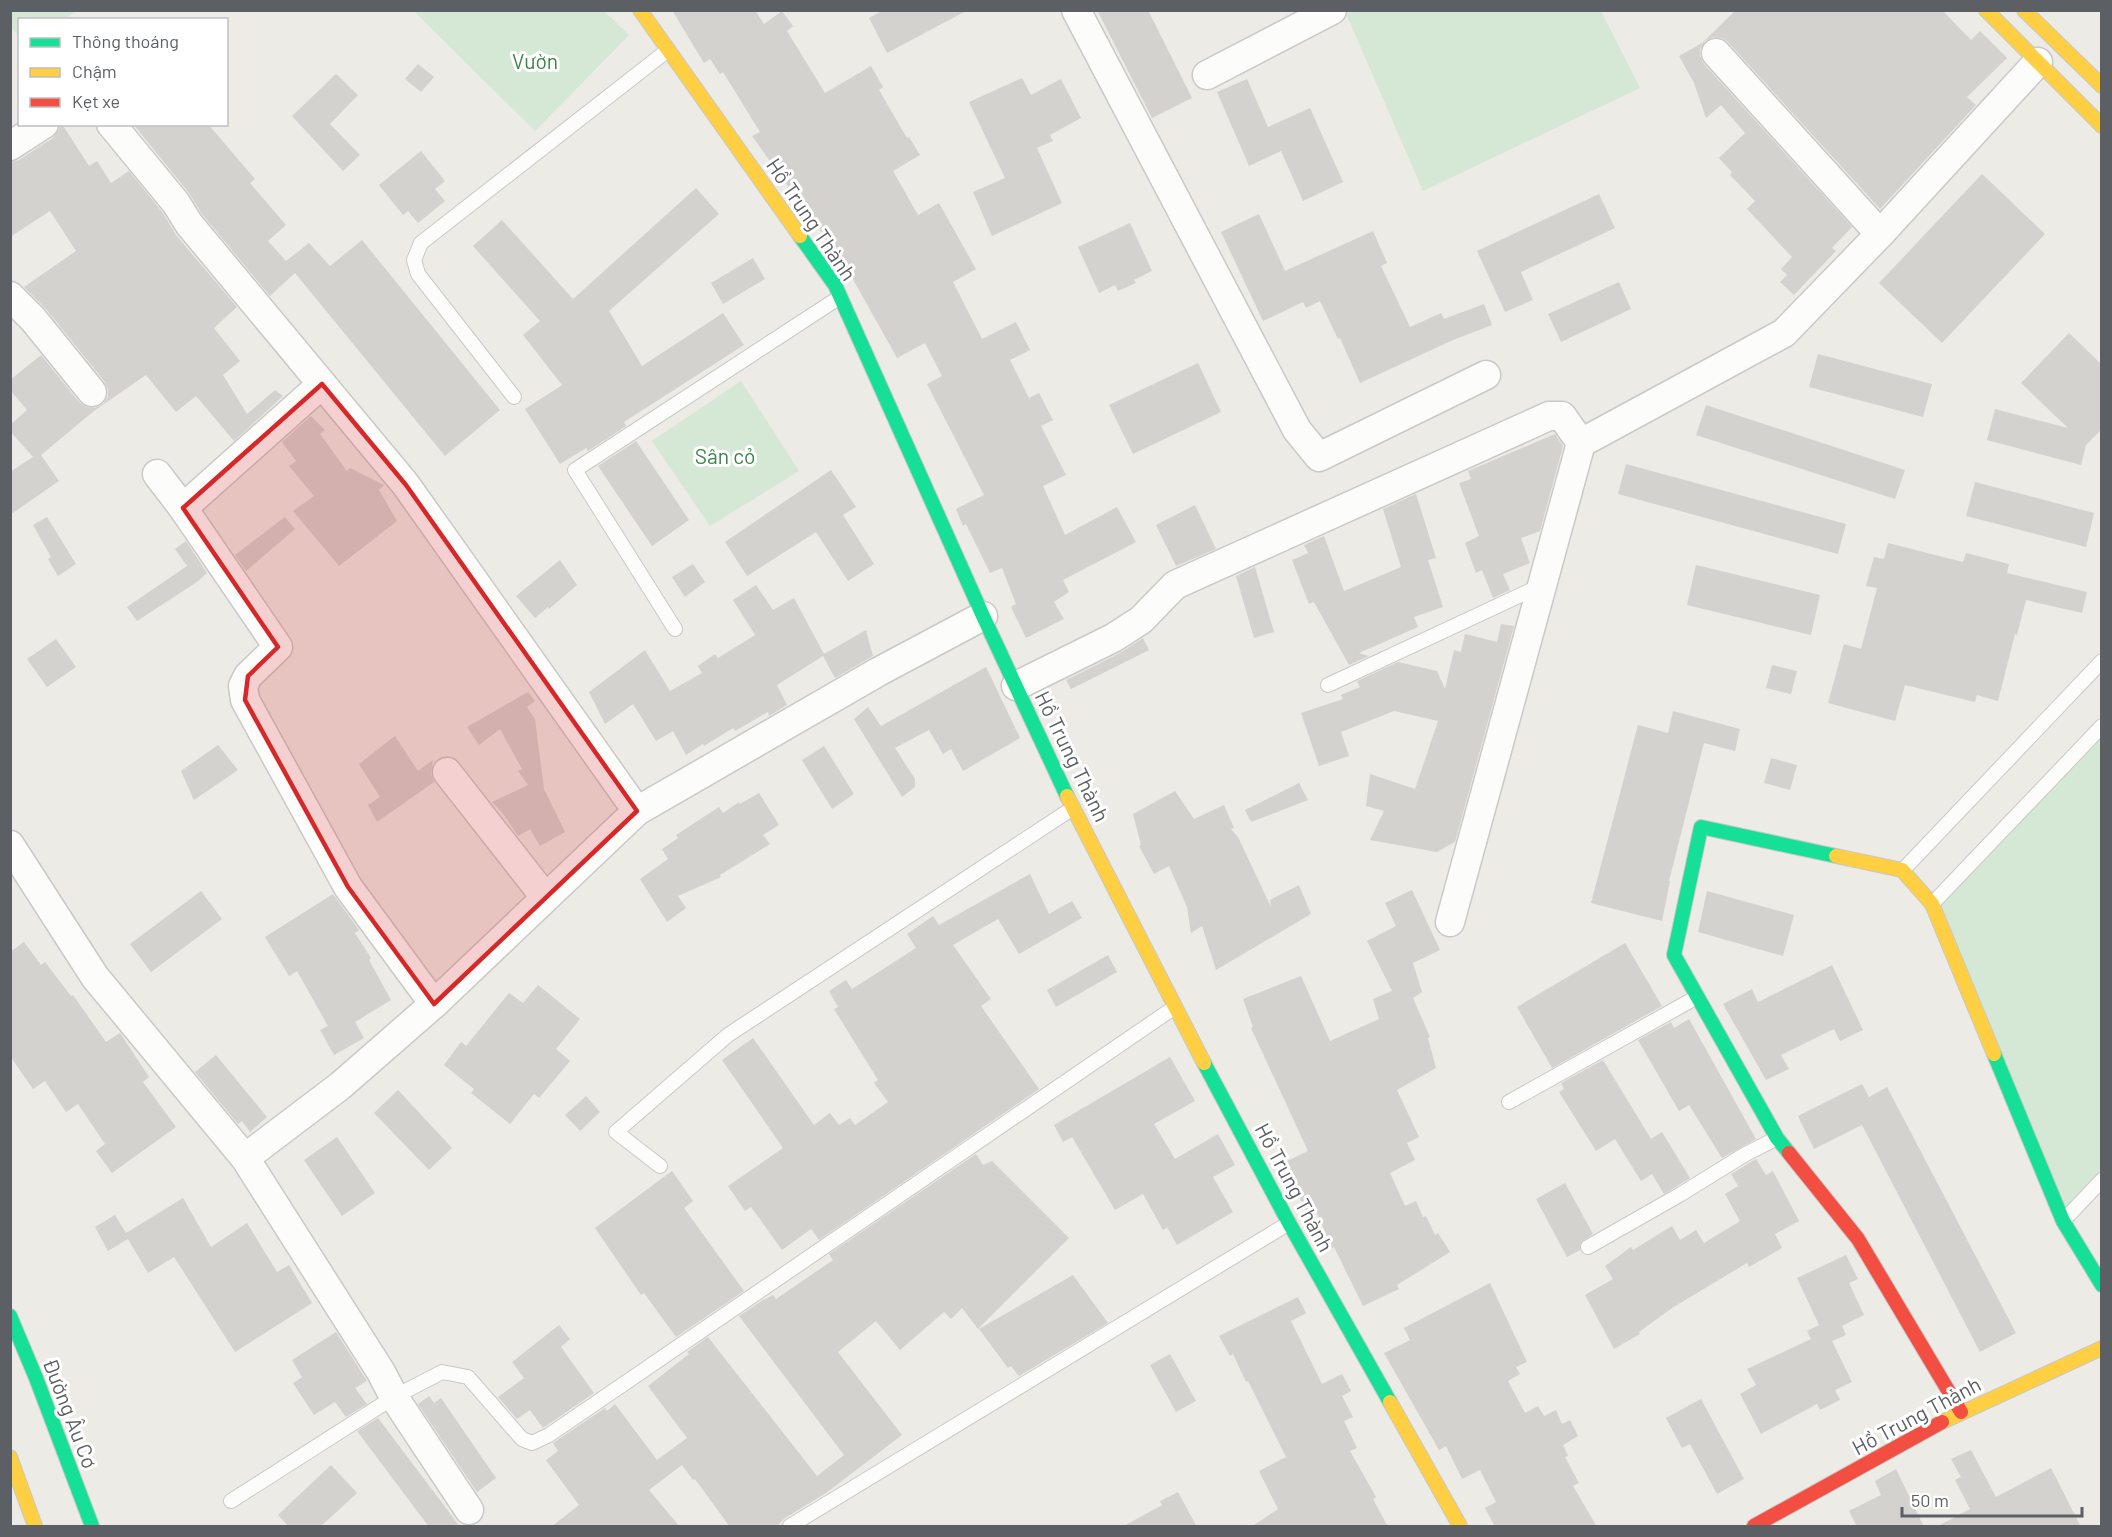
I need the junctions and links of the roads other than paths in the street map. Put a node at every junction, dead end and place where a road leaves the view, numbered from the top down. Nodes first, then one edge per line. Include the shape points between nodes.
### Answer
1 (640, 10) edge
2 (1076, 10) edge
3 (1332, 10) edge
4 (1986, 10) edge
5 (2024, 10) edge
6 (668, 50) junction
7 (1716, 53) dead end
8 (2038, 62) junction
9 (1207, 75) dead end
10 (2102, 86) edge
11 (41, 126) edge
12 (113, 126) edge
13 (2102, 126) edge
14 (10, 146) edge
15 (1880, 234) junction
16 (10, 296) edge
17 (840, 297) junction
18 (1486, 375) dead end
19 (322, 384) junction
20 (92, 392) dead end
21 (514, 398) dead end
22 (1581, 443) junction
23 (157, 474) dead end
24 (183, 508) junction
25 (1542, 585) junction
26 (983, 616) junction
27 (675, 629) dead end
28 (2102, 661) edge
29 (1328, 685) dead end
30 (1016, 686) junction
31 (2102, 726) edge
32 (447, 772) dead end
33 (1073, 808) junction
34 (637, 811) junction
35 (10, 845) edge
36 (1902, 870) junction
37 (545, 897) junction
38 (1932, 904) junction
39 (1450, 922) dead end
40 (1697, 997) junction
41 (434, 1004) junction
42 (1175, 1007) junction
43 (1509, 1102) dead end
44 (1777, 1138) junction
45 (245, 1158) junction
46 (660, 1166) dead end
47 (2102, 1180) edge
48 (2063, 1221) junction
49 (1289, 1223) junction
50 (1588, 1247) dead end
51 (2102, 1285) edge
52 (10, 1316) edge
53 (2102, 1348) edge
54 (394, 1397) junction
55 (1961, 1412) junction
56 (10, 1457) edge
57 (231, 1501) dead end
58 (469, 1510) dead end
59 (35, 1527) edge
60 (92, 1527) edge
61 (790, 1527) edge
62 (1460, 1527) edge
63 (1754, 1527) edge

1 - 6 street, Hồ Trung Thành
2 - 18 street via 1297,430 1319,457
3 - 9 street
4 - 8 street
5 - 10 street
6 - 17 street, Hồ Trung Thành
6 - 21 lane via 422,243 414,260 418,274
7 - 15 street
8 - 13 street
8 - 15 street
11 - 14 street
12 - 19 street
15 - 22 street via 1784,333
16 - 20 street
17 - 26 street, Hồ Trung Thành
17 - 27 lane via 575,470
19 - 24 street
19 - 34 street via 406,485
22 - 25 street
22 - 30 street via 1562,416 1549,416 1175,585 1141,620 1113,638
23 - 24 street
24 - 41 street via 278,647 248,676 243,686 244,700 348,887
25 - 29 lane
25 - 39 street
26 - 30 street, Hồ Trung Thành
26 - 34 street
28 - 36 lane
30 - 33 street, Hồ Trung Thành
31 - 38 lane
32 - 37 street
33 - 42 street, Hồ Trung Thành
33 - 46 lane via 728,1035 616,1132
34 - 37 street
35 - 45 street via 95,977
36 - 38 street
36 - 40 street via 1701,827 1674,955
37 - 41 street
38 - 48 street
40 - 43 lane
40 - 44 street
41 - 45 street via 340,1086
42 - 49 street, Hồ Trung Thành
42 - 54 lane via 549,1435 532,1443 522,1439 468,1377 442,1372
44 - 50 lane
44 - 55 street via 1858,1239
45 - 54 street
47 - 48 lane
48 - 51 street
49 - 61 lane
49 - 62 street, Hồ Trung Thành
52 - 60 street, Đường Âu Cơ via 63,1465
53 - 55 street, Hồ Trung Thành
54 - 57 lane
54 - 58 street
55 - 63 street, Hồ Trung Thành
56 - 59 street via 24,1481

